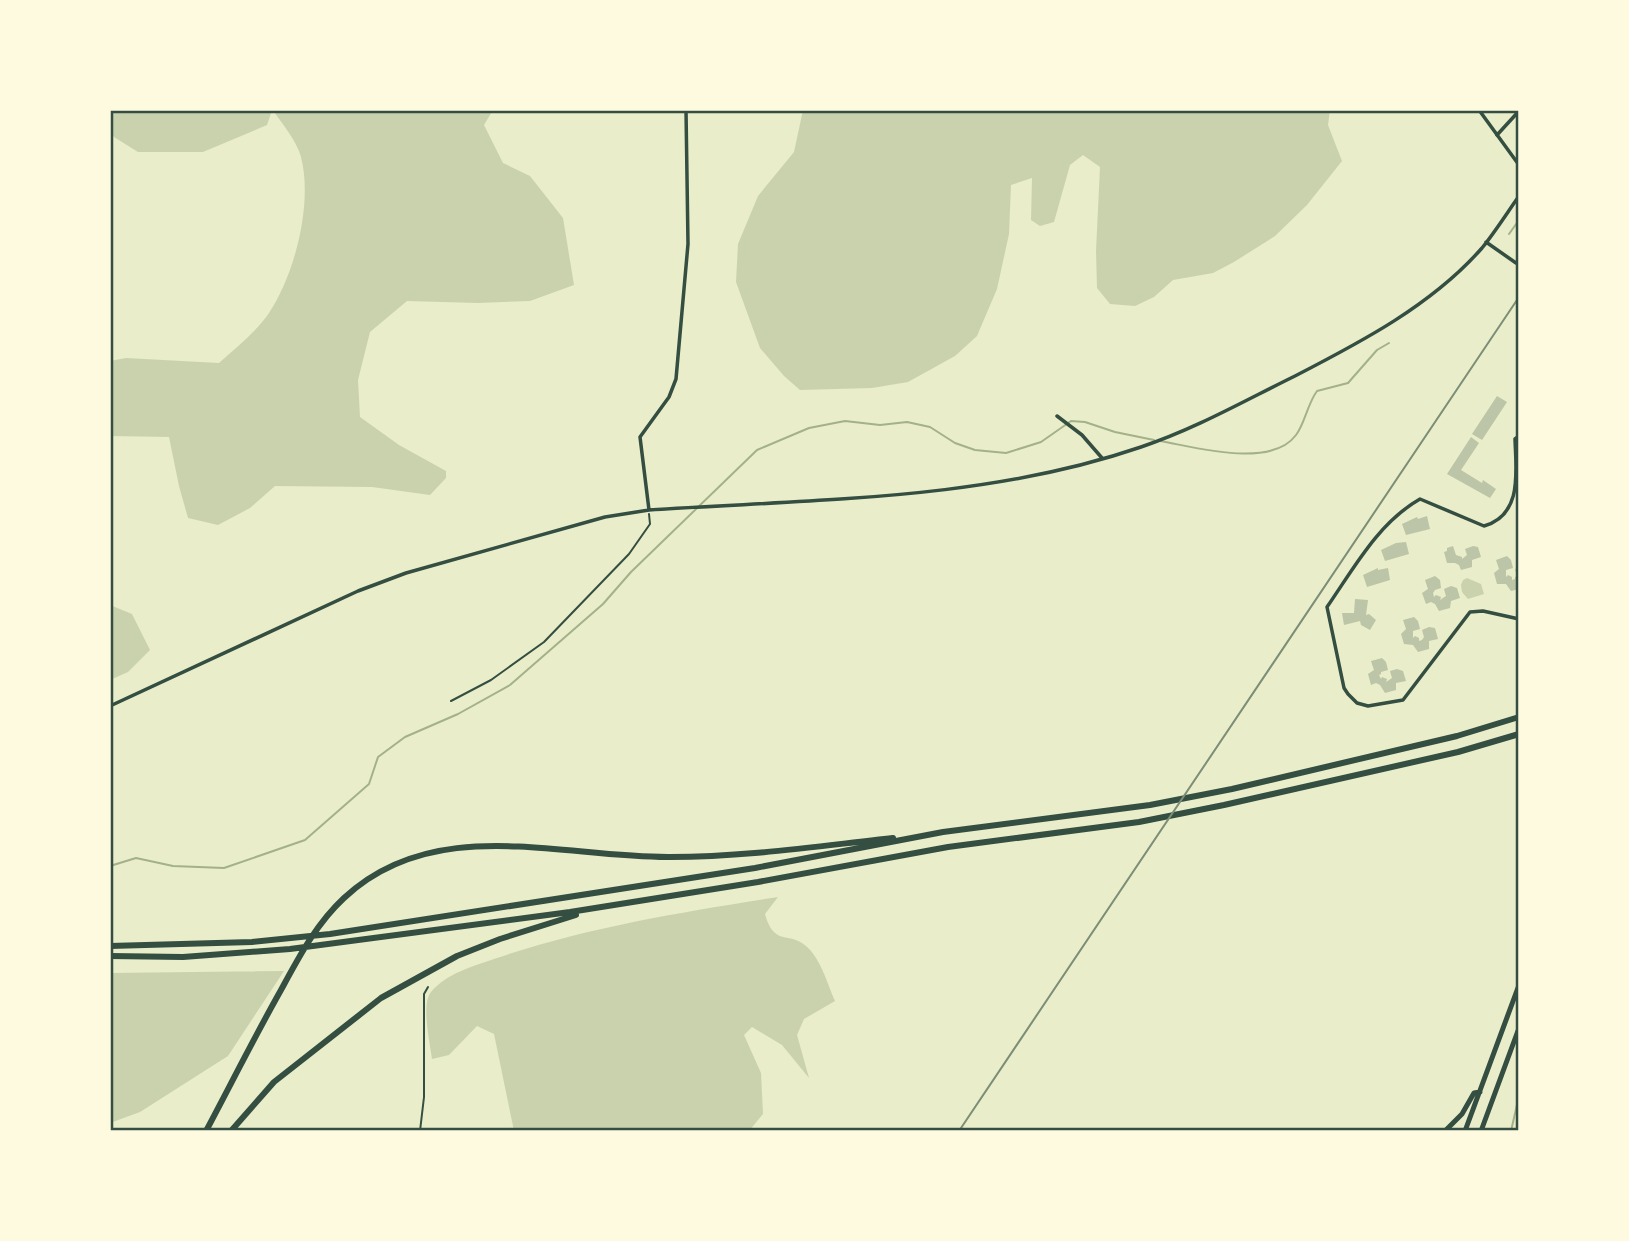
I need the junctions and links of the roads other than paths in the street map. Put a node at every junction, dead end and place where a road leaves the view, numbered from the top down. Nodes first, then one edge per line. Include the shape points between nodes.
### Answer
1 (686, 110) edge
2 (1479, 110) edge
3 (1519, 111) edge
4 (1497, 135) junction
5 (1519, 165) edge
6 (1519, 196) edge
7 (1486, 242) junction
8 (1516, 263) dead end
9 (1057, 416) dead end
10 (1519, 436) edge
11 (1102, 458) junction
12 (649, 510) junction
13 (1519, 620) edge
14 (110, 706) edge
15 (1519, 717) edge
16 (1519, 734) edge
17 (943, 832) junction
18 (601, 907) junction
19 (110, 946) edge
20 (110, 956) edge
21 (1519, 985) edge
22 (428, 987) dead end
23 (1519, 1028) edge
24 (1480, 1092) junction
25 (206, 1131) edge
26 (231, 1131) edge
27 (421, 1131) edge
28 (1445, 1131) edge
29 (1465, 1131) edge
30 (1481, 1131) edge

1 - 12 street via 688,244 676,379 669,397 640,437
2 - 4 street
3 - 4 street
4 - 5 street
6 - 7 street
7 - 8 street
7 - 11 street via 1423,303 1334,356 1181,432
9 - 11 street
10 - 13 street via 1516,486 1505,515 1484,526 1420,499 1384,526 1327,607 1344,688 1357,703 1368,706 1403,700 1471,612
11 - 12 street via 1059,471 945,491
12 - 14 street via 605,517 405,573
15 - 17 highway via 1232,789 1150,805
16 - 18 highway via 1224,806 948,847
17 - 19 highway via 755,868 356,930 252,942
17 - 25 highway via 710,856 624,856 495,845 419,857 381,873 346,896 320,924
18 - 20 highway via 290,949 183,957
18 - 26 highway via 457,956 382,998 274,1082
21 - 24 main road
22 - 27 lane via 424,994
23 - 30 main road
24 - 28 main road via 1474,1093
24 - 29 main road

